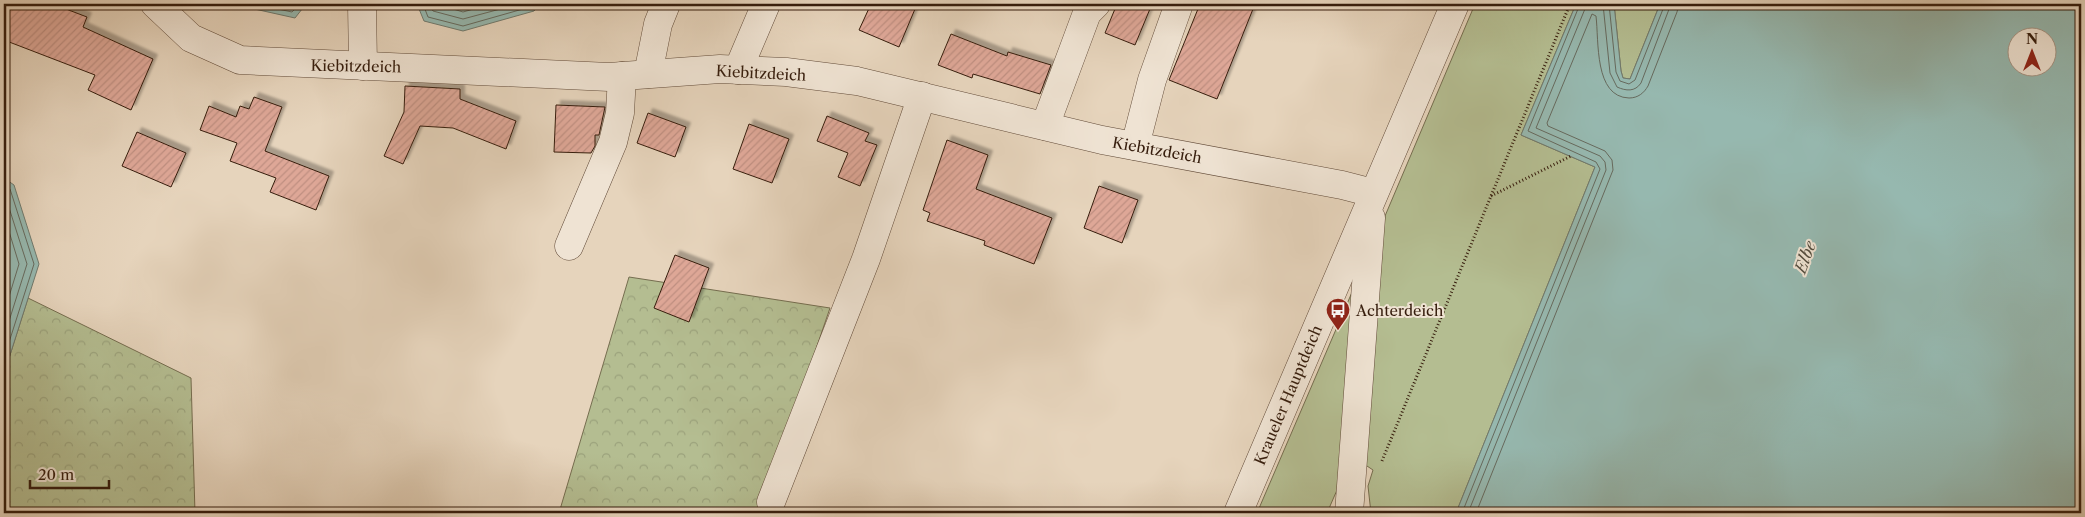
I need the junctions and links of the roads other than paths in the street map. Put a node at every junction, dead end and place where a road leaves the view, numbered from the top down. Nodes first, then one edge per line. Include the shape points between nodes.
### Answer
1 (155, 4) edge
2 (362, 4) edge
3 (666, 4) edge
4 (766, 4) edge
5 (1096, 4) edge
6 (1179, 4) edge
7 (1455, 4) edge
8 (363, 66) junction
9 (738, 70) junction
10 (635, 75) junction
11 (922, 96) junction
12 (1045, 126) junction
13 (1135, 146) junction
14 (1373, 195) junction
15 (569, 246) dead end
16 (771, 502) dead end
17 (1238, 513) edge
18 (1348, 513) edge

1 - 8 street, Kiebitzdeich via 191,38 240,60
2 - 8 street
3 - 10 street
4 - 9 street
5 - 12 street via 1087,13
6 - 13 street via 1152,80
7 - 14 street, Kraueler Hauptdeich
8 - 10 street, Kiebitzdeich
9 - 10 street, Kiebitzdeich
9 - 11 street, Kiebitzdeich via 857,81
10 - 15 street via 620,113 614,142
11 - 12 street, Kiebitzdeich
11 - 16 street via 866,259
12 - 13 street, Kiebitzdeich
13 - 14 street, Kiebitzdeich via 1342,185
14 - 17 street, Kraueler Hauptdeich
14 - 18 street

